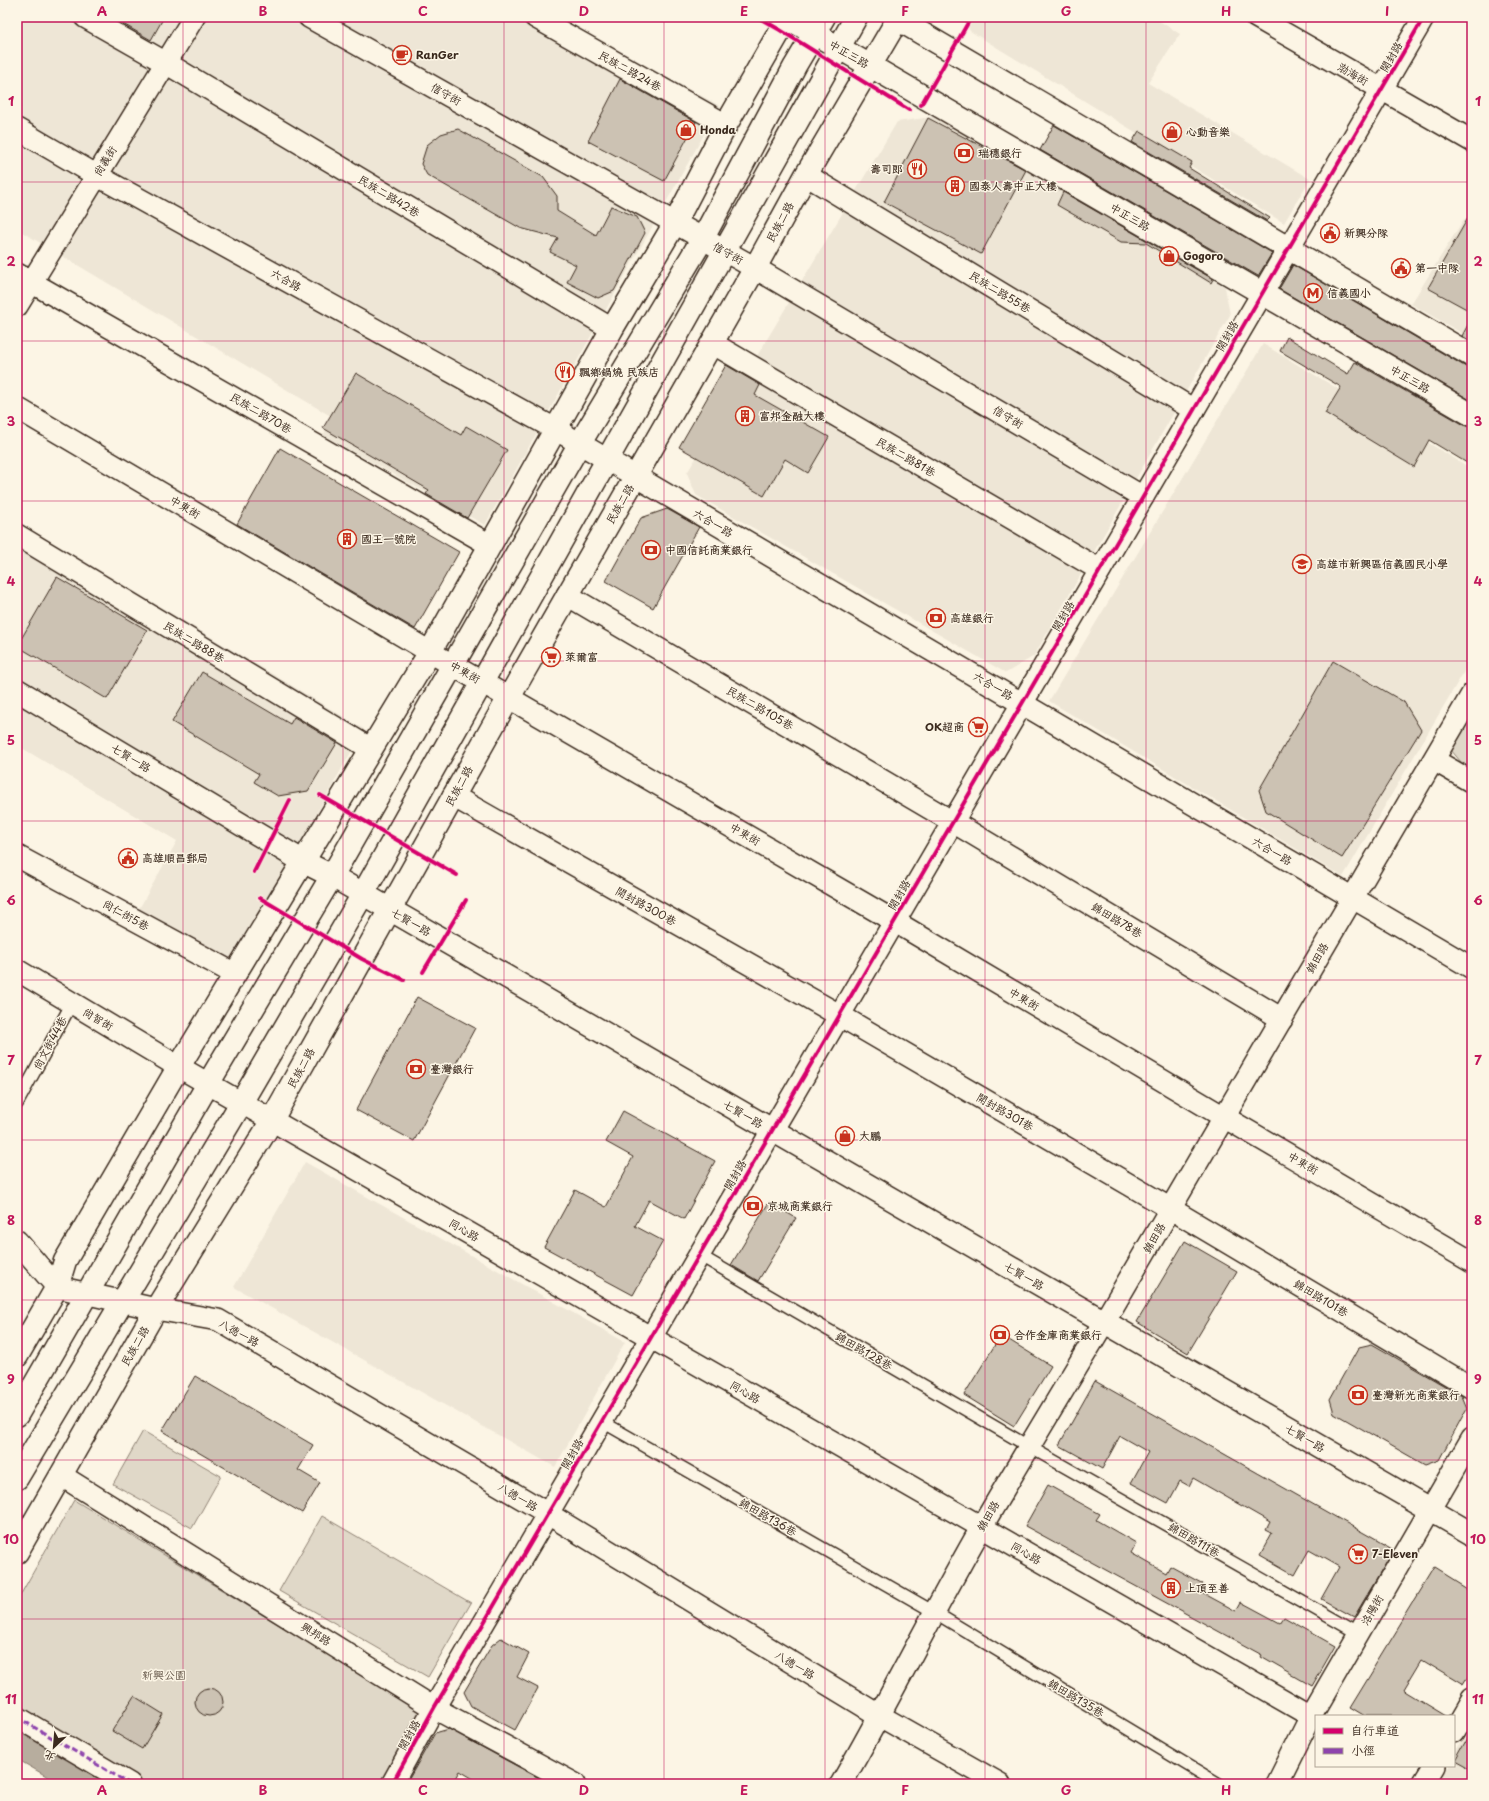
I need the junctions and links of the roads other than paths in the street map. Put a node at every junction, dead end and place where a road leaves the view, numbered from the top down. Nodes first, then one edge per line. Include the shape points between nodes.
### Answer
1 (85, 17) edge
2 (194, 17) edge
3 (309, 17) edge
4 (535, 17) edge
5 (787, 17) edge
6 (856, 17) edge
7 (1256, 17) edge
8 (1424, 17) edge
9 (897, 18) edge
10 (819, 25) edge
11 (838, 48) junction
12 (166, 63) junction
13 (870, 66) junction
14 (1382, 90) junction
15 (726, 125) junction
16 (17, 129) edge
17 (1472, 141) edge
18 (96, 175) junction
19 (806, 175) junction
20 (675, 223) junction
21 (703, 238) junction
22 (1289, 249) junction
23 (725, 252) junction
24 (755, 268) junction
25 (24, 278) edge
26 (1262, 294) junction
27 (17, 306) edge
28 (612, 328) junction
29 (712, 343) junction
30 (1472, 356) edge
31 (17, 408) edge
32 (1194, 410) junction
33 (1472, 415) edge
34 (555, 429) junction
35 (580, 443) junction
36 (608, 459) junction
37 (636, 476) junction
38 (1143, 497) junction
39 (17, 535) edge
40 (490, 545) junction
41 (1100, 570) junction
42 (567, 595) junction
43 (430, 652) junction
44 (453, 665) junction
45 (483, 682) junction
46 (17, 690) edge
47 (1472, 694) edge
48 (509, 697) junction
49 (1022, 704) junction
50 (371, 749) junction
51 (1434, 760) junction
52 (1472, 782) edge
53 (453, 796) junction
54 (953, 822) junction
55 (17, 856) edge
56 (304, 862) junction
57 (332, 876) junction
58 (363, 894) junction
59 (1352, 898) junction
60 (390, 910) junction
61 (894, 921) junction
62 (1472, 968) edge
63 (17, 970) edge
64 (235, 974) junction
65 (72, 1003) junction
66 (840, 1015) junction
67 (1282, 1019) junction
68 (179, 1067) junction
69 (208, 1084) junction
70 (241, 1103) junction
71 (17, 1104) edge
72 (1224, 1118) junction
73 (272, 1120) junction
74 (772, 1130) junction
75 (1171, 1208) junction
76 (17, 1241) edge
77 (699, 1255) junction
78 (1472, 1262) edge
79 (56, 1287) junction
80 (87, 1294) junction
81 (123, 1302) junction
82 (156, 1309) junction
83 (1104, 1322) junction
84 (651, 1338) junction
85 (17, 1356) edge
86 (1472, 1388) edge
87 (17, 1415) edge
88 (601, 1422) junction
89 (1472, 1438) edge
90 (1028, 1446) junction
91 (62, 1476) junction
92 (17, 1478) edge
93 (1430, 1510) junction
94 (547, 1514) junction
95 (981, 1527) junction
96 (1472, 1534) edge
97 (17, 1552) edge
98 (934, 1612) junction
99 (1359, 1634) junction
100 (1472, 1700) edge
101 (434, 1708) junction
102 (17, 1716) edge
103 (880, 1716) junction
104 (1311, 1716) junction
105 (1455, 1729) edge
106 (1432, 1767) edge
107 (130, 1784) edge
108 (392, 1784) edge
109 (574, 1784) edge
110 (841, 1784) edge
111 (1000, 1784) edge
112 (1219, 1784) edge
113 (1277, 1784) edge
114 (1422, 1784) edge

1 - 12 street, 民族二路42巷
2 - 12 street, 尚義街
3 - 20 street, 信守街
4 - 15 street, 民族二路24巷
5 - 10 street, 中正三路
5 - 15 street
6 - 11 street
7 - 14 street, 渤海街
8 - 14 street, 開封路
9 - 13 street, 民族二路
9 - 22 street
10 - 11 street, 中正三路
10 - 21 street
11 - 13 street, 中正三路
11 - 23 street
12 - 18 street, 尚義街
12 - 28 street, 民族二路42巷
13 - 19 street, 民族二路
13 - 26 street, 中正三路
14 - 17 street, 渤海街
14 - 22 street, 開封路
15 - 20 street
16 - 18 street, 六合路
18 - 25 street, 尚義街
18 - 34 street, 六合路
19 - 24 street, 民族二路
19 - 32 street, 民族二路55巷
20 - 21 street, 信守街
20 - 28 street
21 - 23 street, 信守街
21 - 35 street
22 - 26 street, 開封路
22 - 30 street
23 - 24 street, 信守街
23 - 36 street
24 - 29 street, 民族二路
24 - 38 street, 信守街
25 - 27 street, 尚義街
25 - 40 street, 民族二路70巷
26 - 32 street, 開封路
26 - 33 street, 中正三路
28 - 34 street
29 - 37 street, 民族二路
29 - 41 street, 民族二路81巷
31 - 43 street, 中東街
32 - 38 street, 開封路
34 - 35 street, 六合一路
34 - 40 street
35 - 36 street, 六合一路
35 - 44 street
36 - 37 street, 六合一路
36 - 45 street
37 - 42 street, 民族二路
37 - 49 street, 六合一路
38 - 41 street, 開封路
39 - 50 street, 民族二路88巷
40 - 43 street
41 - 49 street, 開封路
42 - 48 street, 民族二路
42 - 54 street, 民族二路105巷
43 - 44 street, 中東街
43 - 50 street
44 - 45 street, 中東街
44 - 57 street
45 - 48 street, 中東街
45 - 58 street
46 - 56 street, 七賢一路
47 - 51 street, 錦田路
48 - 53 street, 民族二路
48 - 61 street, 中東街
49 - 54 street, 開封路
49 - 59 street, 六合一路
50 - 56 street
51 - 52 street
51 - 59 street, 錦田路
53 - 60 street, 民族二路
53 - 66 street, 開封路300巷
54 - 61 street, 開封路
54 - 67 street, 錦田路78巷
55 - 64 street, 尚仁街5巷
56 - 57 street, 七賢一路
56 - 64 street
57 - 58 street, 七賢一路
57 - 69 street
58 - 60 street, 七賢一路
58 - 70 street
59 - 62 street, 六合一路
59 - 67 street, 錦田路
60 - 73 street, 民族二路
60 - 74 street, 七賢一路
61 - 66 street, 開封路
61 - 72 street, 中東街
63 - 65 street, 尚智街
64 - 68 street
65 - 68 street, 尚智街
65 - 71 lane, 尚文街44巷
66 - 74 street, 開封路
66 - 75 street, 開封路301巷
67 - 72 street, 錦田路
68 - 69 street, 同心路
68 - 79 street via 65,1261
69 - 70 street, 同心路
69 - 80 street
70 - 73 street, 同心路
70 - 81 street
72 - 75 street, 錦田路
72 - 78 street, 中東街
73 - 82 street, 民族二路
73 - 84 street, 同心路
74 - 77 street, 開封路
74 - 83 street, 七賢一路
75 - 83 street, 錦田路
75 - 86 street, 錦田路101巷
76 - 79 street
77 - 84 street, 開封路
77 - 90 lane, 錦田路128巷
79 - 80 street, 八德一路
79 - 85 street
80 - 81 street, 八德一路
80 - 87 street
81 - 82 street, 八德一路
81 - 92 street
82 - 91 street, 民族二路
82 - 94 street, 八德一路 via 218,1320
83 - 90 street, 錦田路
83 - 93 street, 七賢一路
84 - 88 street, 開封路
84 - 95 street, 同心路
88 - 94 street, 開封路
88 - 98 lane, 錦田路136巷
89 - 93 street, 洛陽街
90 - 95 street, 錦田路
90 - 99 lane, 錦田路111巷
91 - 97 street, 民族二路
91 - 101 street, 興邦路
93 - 96 street, 七賢一路
93 - 99 street, 洛陽街
94 - 101 street, 開封路
94 - 103 street, 八德一路
95 - 98 street, 錦田路
95 - 104 street, 同心路
98 - 103 street, 錦田路
98 - 112 lane, 錦田路135巷
99 - 104 street, 洛陽街
100 - 105 street
101 - 108 street, 開封路
101 - 109 street, 興邦路
102 - 107 street
103 - 110 street, 錦田路
103 - 111 street, 八德一路
104 - 113 street, 洛陽街
106 - 114 street

